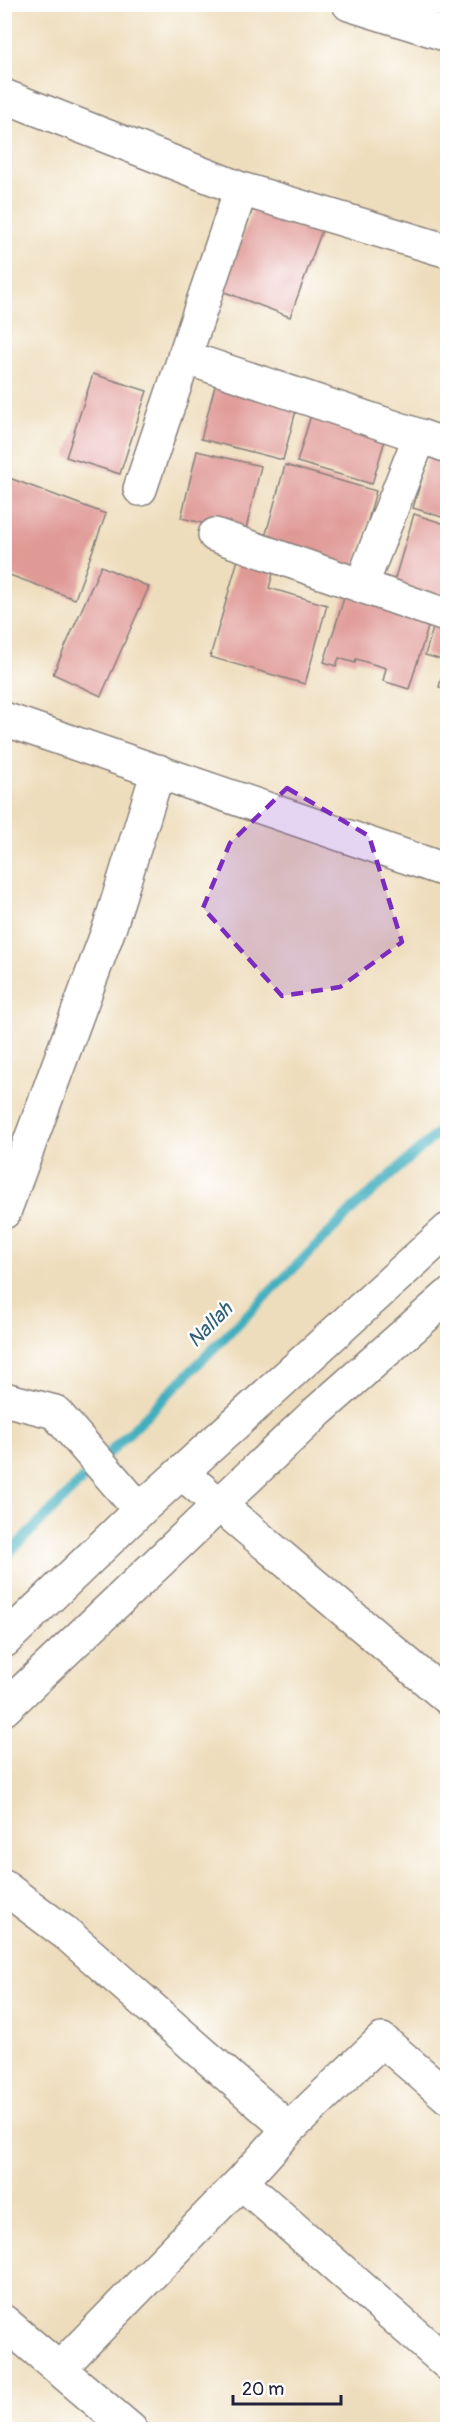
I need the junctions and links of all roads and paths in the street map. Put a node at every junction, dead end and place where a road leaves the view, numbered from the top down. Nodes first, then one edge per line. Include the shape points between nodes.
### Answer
1 (349, 4) edge
2 (447, 35) edge
3 (4, 96) edge
4 (241, 189) junction
5 (447, 251) edge
6 (184, 357) junction
7 (434, 441) edge
8 (140, 489) dead end
9 (215, 535) dead end
10 (361, 586) junction
11 (447, 616) edge
12 (4, 719) edge
13 (158, 771) junction
14 (447, 871) edge
15 (4, 1212) edge
16 (447, 1230) edge
17 (447, 1296) edge
18 (4, 1399) edge
19 (182, 1473) junction
20 (220, 1504) junction
21 (140, 1510) junction
22 (4, 1641) edge
23 (447, 1698) edge
24 (4, 1709) edge
25 (4, 1887) edge
26 (447, 2097) edge
27 (288, 2129) junction
28 (241, 2182) junction
29 (4, 2322) edge
30 (447, 2364) edge
31 (59, 2368) junction
32 (131, 2430) edge

1 - 2 street
3 - 4 street
4 - 5 street
4 - 6 street
6 - 7 street
6 - 8 street
7 - 10 street
9 - 10 street
10 - 11 street
12 - 13 street
13 - 14 street
13 - 15 street via 110,926
16 - 19 street
17 - 20 street
18 - 21 street via 55,1412
19 - 20 street
19 - 21 street
20 - 23 street
20 - 24 street
21 - 22 street
25 - 27 street via 68,1935
26 - 27 street via 382,2040
27 - 28 street
28 - 30 street
28 - 31 street
29 - 31 street
31 - 32 street

